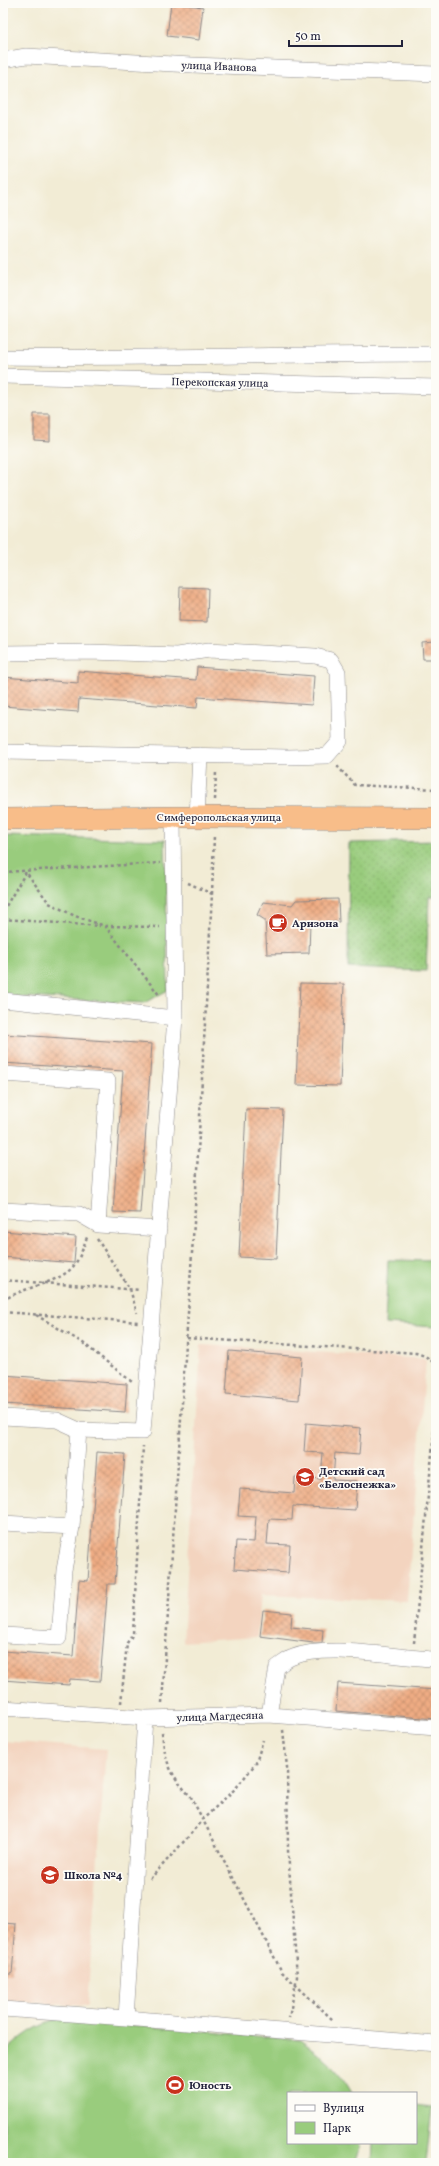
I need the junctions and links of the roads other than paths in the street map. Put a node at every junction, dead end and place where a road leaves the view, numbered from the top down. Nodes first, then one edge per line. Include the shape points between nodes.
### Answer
1 (3, 60) edge
2 (436, 74) edge
3 (436, 354) edge
4 (3, 357) edge
5 (3, 376) edge
6 (436, 387) edge
7 (3, 653) edge
8 (3, 752) edge
9 (200, 755) junction
10 (173, 817) junction
11 (197, 817) junction
12 (436, 818) edge
13 (3, 819) edge
14 (3, 1000) edge
15 (175, 1018) junction
16 (3, 1074) edge
17 (3, 1210) edge
18 (93, 1229) junction
19 (159, 1229) junction
20 (3, 1417) edge
21 (79, 1430) junction
22 (3, 1523) edge
23 (72, 1527) junction
24 (3, 1635) edge
25 (436, 1660) edge
26 (3, 1708) edge
27 (275, 1715) junction
28 (145, 1718) junction
29 (436, 1728) edge
30 (3, 2009) edge
31 (126, 2018) junction
32 (436, 2044) edge

1 - 2 street, улица Иванова via 26,56
3 - 4 street via 190,358
5 - 6 street, Перекопская улица
7 - 9 street via 91,652 177,655 209,650 315,656 331,660 338,672 340,741 327,756
8 - 9 street
9 - 11 street
10 - 11 highway, Симферопольская улица
10 - 13 highway, Симферопольская улица
10 - 15 street
11 - 12 highway, Симферопольская улица
14 - 15 street
15 - 19 street
16 - 18 street via 108,1081
17 - 18 street via 79,1214
18 - 19 street
19 - 21 street via 143,1432
20 - 21 street via 57,1420
21 - 23 street
22 - 23 street
23 - 24 street via 64,1570 59,1638
25 - 27 street via 335,1651 311,1652 292,1657 277,1667
26 - 28 street, улица Магдесяна
27 - 28 street, улица Магдесяна
27 - 29 street, улица Магдесяна
28 - 31 street
30 - 31 street
31 - 32 street

